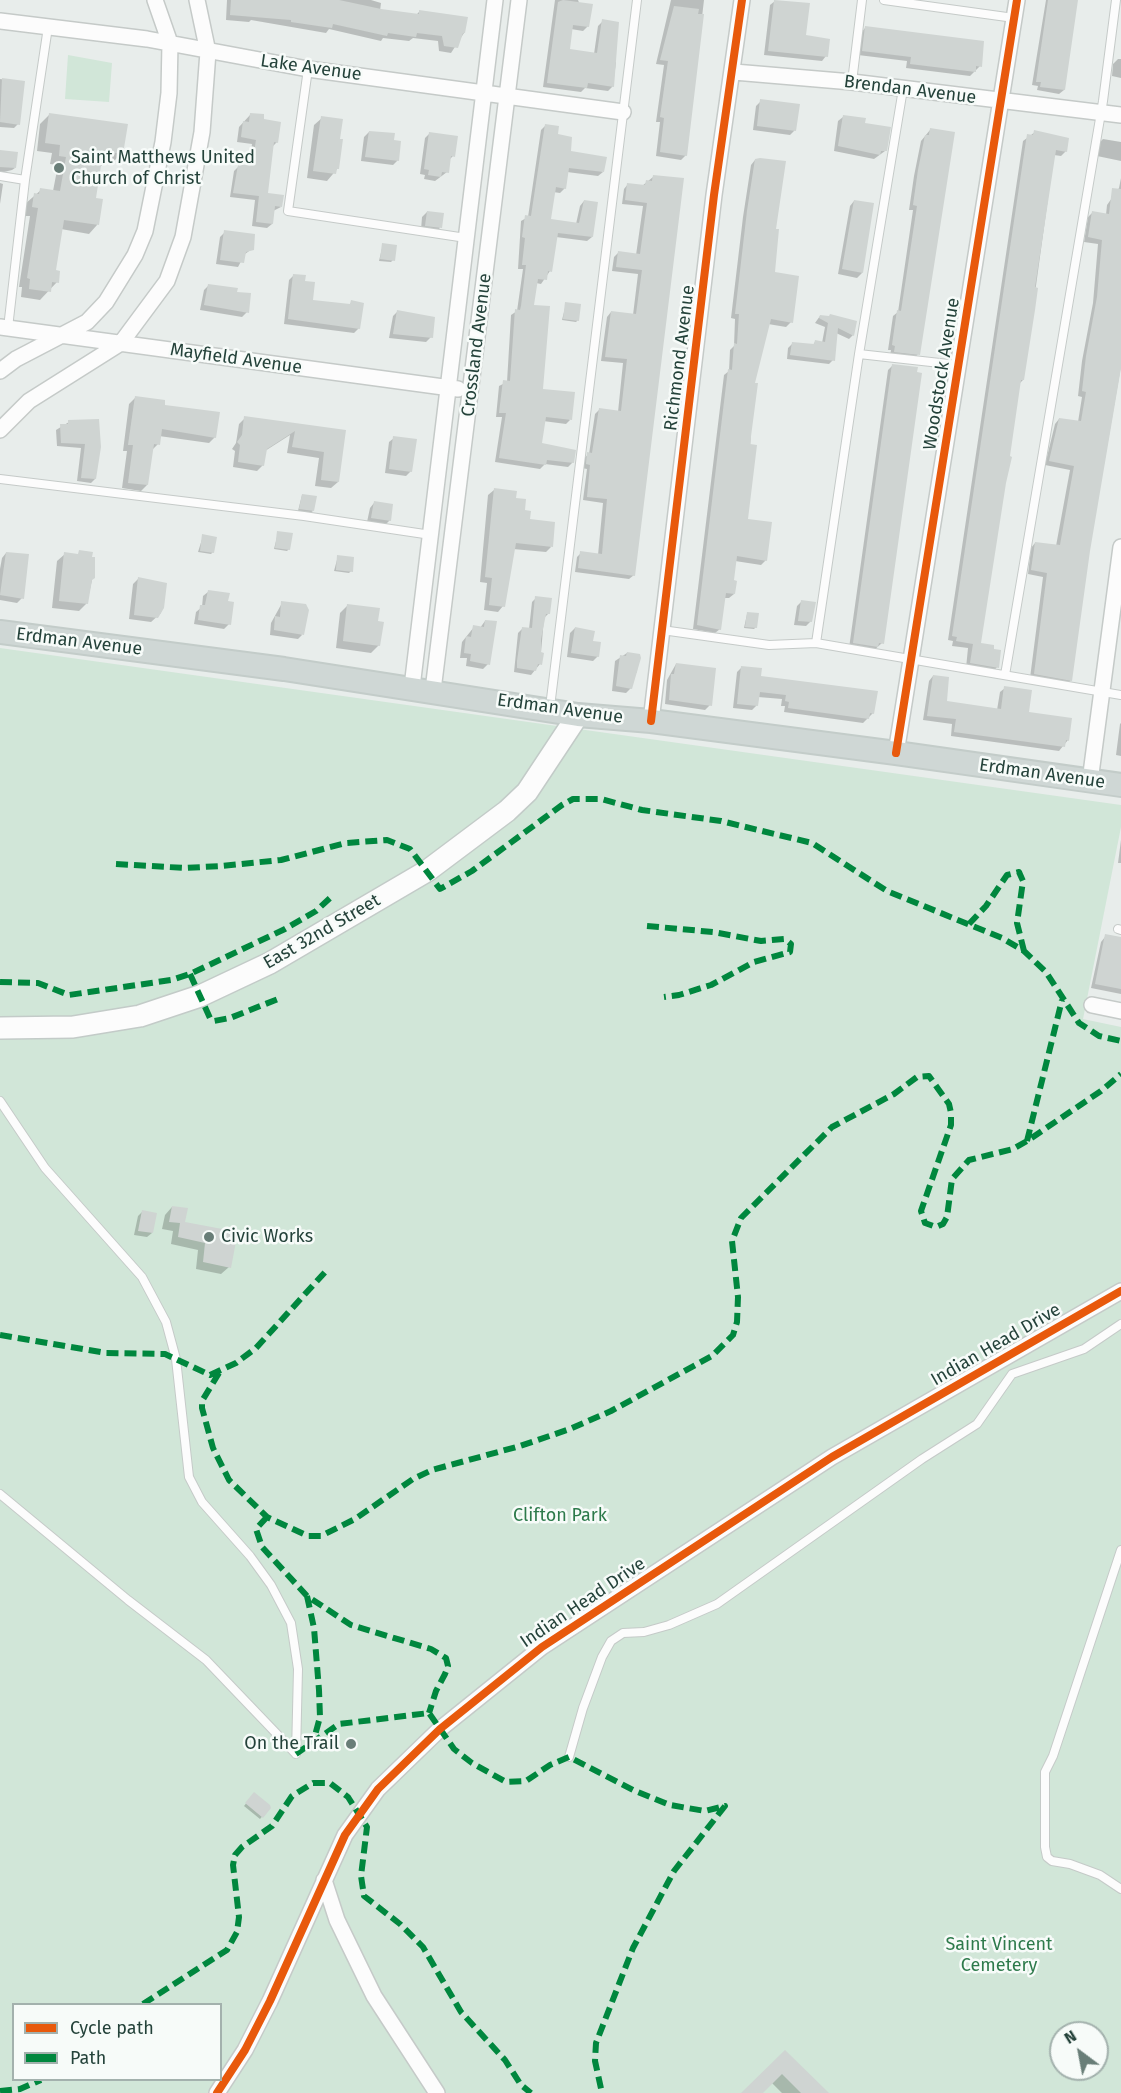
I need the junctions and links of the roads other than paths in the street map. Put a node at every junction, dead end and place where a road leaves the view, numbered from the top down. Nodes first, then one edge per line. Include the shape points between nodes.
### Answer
1 (155, 0) edge
2 (197, 0) edge
3 (495, 0) edge
4 (519, 0) edge
5 (637, 0) edge
6 (742, 0) edge
7 (862, 0) edge
8 (884, 0) edge
9 (1017, 0) edge
10 (1116, 0) edge
11 (1014, 18) junction
12 (0, 21) edge
13 (48, 27) junction
14 (170, 43) junction
15 (208, 52) junction
16 (308, 69) junction
17 (734, 72) junction
18 (852, 82) junction
19 (903, 89) junction
20 (484, 92) junction
21 (508, 95) junction
22 (1002, 102) junction
23 (623, 112) junction
24 (1099, 112) junction
25 (1121, 115) edge
26 (0, 176) edge
27 (25, 180) junction
28 (466, 238) junction
29 (4, 328) edge
30 (58, 336) junction
31 (121, 343) junction
32 (859, 354) junction
33 (958, 365) junction
34 (0, 371) edge
35 (448, 388) junction
36 (471, 392) junction
37 (0, 430) edge
38 (0, 479) edge
39 (431, 535) junction
40 (1121, 547) edge
41 (662, 630) junction
42 (0, 632) edge
43 (816, 643) junction
44 (910, 659) junction
45 (1005, 675) junction
46 (423, 689) junction
47 (1101, 692) junction
48 (1121, 695) edge
49 (550, 709) junction
50 (578, 715) junction
51 (651, 721) junction
52 (896, 753) junction
53 (1090, 781) junction
54 (1121, 785) edge
55 (1092, 1005) dead end
56 (1121, 1011) edge
57 (0, 1028) edge
58 (0, 1101) edge
59 (1121, 1291) edge
60 (1121, 1324) edge
61 (0, 1494) edge
62 (1121, 1550) edge
63 (569, 1757) dead end
64 (324, 1880) junction
65 (1121, 1889) edge
66 (217, 2093) edge
67 (437, 2093) edge

1 - 14 street
2 - 15 street
3 - 20 street, Crossland Avenue
4 - 21 street, Crossland Avenue
5 - 23 lane
6 - 17 street, Richmond Avenue
7 - 18 lane
8 - 11 lane
9 - 11 street, Woodstock Avenue
10 - 24 lane
11 - 22 street, Woodstock Avenue
12 - 13 street, Lake Avenue
13 - 14 street, Lake Avenue
13 - 27 lane
14 - 15 street, Lake Avenue
14 - 30 street via 163,142 145,231 106,302 87,322
15 - 16 street, Lake Avenue
15 - 31 street via 202,132 183,237 166,281
16 - 20 street, Lake Avenue
16 - 28 lane via 288,211
17 - 18 street, Brendan Avenue
17 - 41 street, Richmond Avenue via 714,195
18 - 19 street, Brendan Avenue
19 - 22 street, Brendan Avenue
19 - 32 lane
20 - 21 street, Lake Avenue
20 - 28 street, Crossland Avenue
21 - 23 street, Lake Avenue
21 - 36 street, Crossland Avenue
22 - 24 street, Brendan Avenue
22 - 33 street, Woodstock Avenue
23 - 49 lane
24 - 25 street, Brendan Avenue
24 - 45 lane
26 - 27 lane
27 - 29 lane
28 - 35 street, Crossland Avenue
29 - 30 street, Mayfield Avenue
30 - 31 street, Mayfield Avenue
30 - 34 street
31 - 35 street, Mayfield Avenue
31 - 37 street via 29,401
32 - 33 lane
32 - 43 lane
33 - 44 street, Woodstock Avenue
35 - 36 street, Mayfield Avenue
35 - 39 street, Crossland Avenue
36 - 46 street, Crossland Avenue
38 - 39 lane
39 - 46 street, Crossland Avenue
40 - 47 street
41 - 43 lane via 769,645
41 - 51 street, Richmond Avenue
42 - 46 main road, Erdman Avenue
43 - 44 lane
44 - 45 lane
44 - 52 street, Woodstock Avenue
45 - 47 lane
46 - 49 main road, Erdman Avenue
47 - 48 lane
47 - 53 street
49 - 50 main road, Erdman Avenue
50 - 51 main road, Erdman Avenue
50 - 57 street, East 32nd Street via 527,792 507,811 427,871 270,963 200,996 140,1016 73,1027
51 - 52 main road, Erdman Avenue
52 - 53 main road, Erdman Avenue
53 - 54 main road, Erdman Avenue
55 - 56 street
58 - 61 lane via 45,1168 142,1277 166,1322 176,1359 189,1477 202,1502 271,1585 291,1623 298,1669 296,1754 206,1660
59 - 64 street, Indian Head Drive via 832,1457 542,1647 440,1729 378,1789 345,1835
60 - 63 lane via 1084,1349 1012,1374 977,1424 717,1604 669,1625 623,1633 611,1641 583,1708
62 - 65 lane via 1045,1772 1047,1857 1100,1875
64 - 66 street, Indian Head Drive via 270,2001
64 - 67 street via 364,1977

